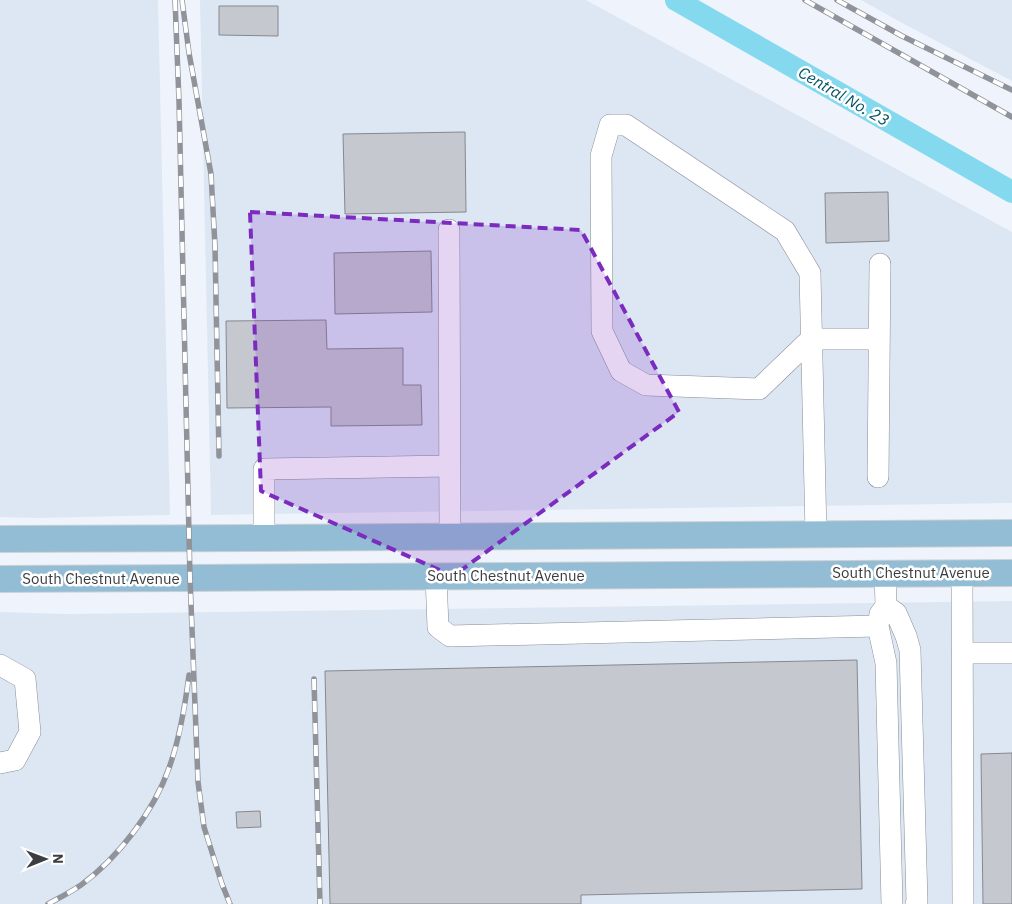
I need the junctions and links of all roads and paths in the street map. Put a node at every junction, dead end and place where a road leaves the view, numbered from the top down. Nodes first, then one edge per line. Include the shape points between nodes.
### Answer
1 (449, 230) dead end
2 (880, 264) dead end
3 (812, 339) junction
4 (879, 339) junction
5 (450, 466) junction
6 (878, 477) dead end
7 (1012, 533) edge
8 (816, 534) junction
9 (450, 537) junction
10 (264, 538) junction
11 (0, 539) edge
12 (885, 573) junction
13 (962, 573) junction
14 (1012, 573) edge
15 (436, 576) junction
16 (0, 578) edge
17 (886, 606) junction
18 (878, 626) junction
19 (962, 653) junction
20 (1012, 653) edge
21 (0, 665) edge
22 (0, 763) edge
23 (892, 904) edge
24 (916, 904) edge
25 (964, 904) edge

1 - 5 lane
2 - 4 lane
3 - 3 lane via 759,389 646,385 621,371 602,331 600,156 610,124 626,125 785,231 810,273
3 - 4 lane
3 - 8 lane
4 - 6 lane
5 - 9 lane
5 - 10 lane via 264,470
7 - 8 main road
8 - 9 main road
9 - 10 main road
10 - 11 main road
12 - 13 main road, South Chestnut Avenue
12 - 15 main road, South Chestnut Avenue
12 - 17 lane
13 - 14 main road, South Chestnut Avenue
13 - 19 lane
15 - 16 main road, South Chestnut Avenue
15 - 18 lane via 438,627 450,636
17 - 18 lane via 880,614
17 - 24 lane via 896,613 910,650
18 - 23 lane via 886,662
19 - 20 lane
19 - 25 lane
21 - 22 lane via 24,679 30,732 15,760

